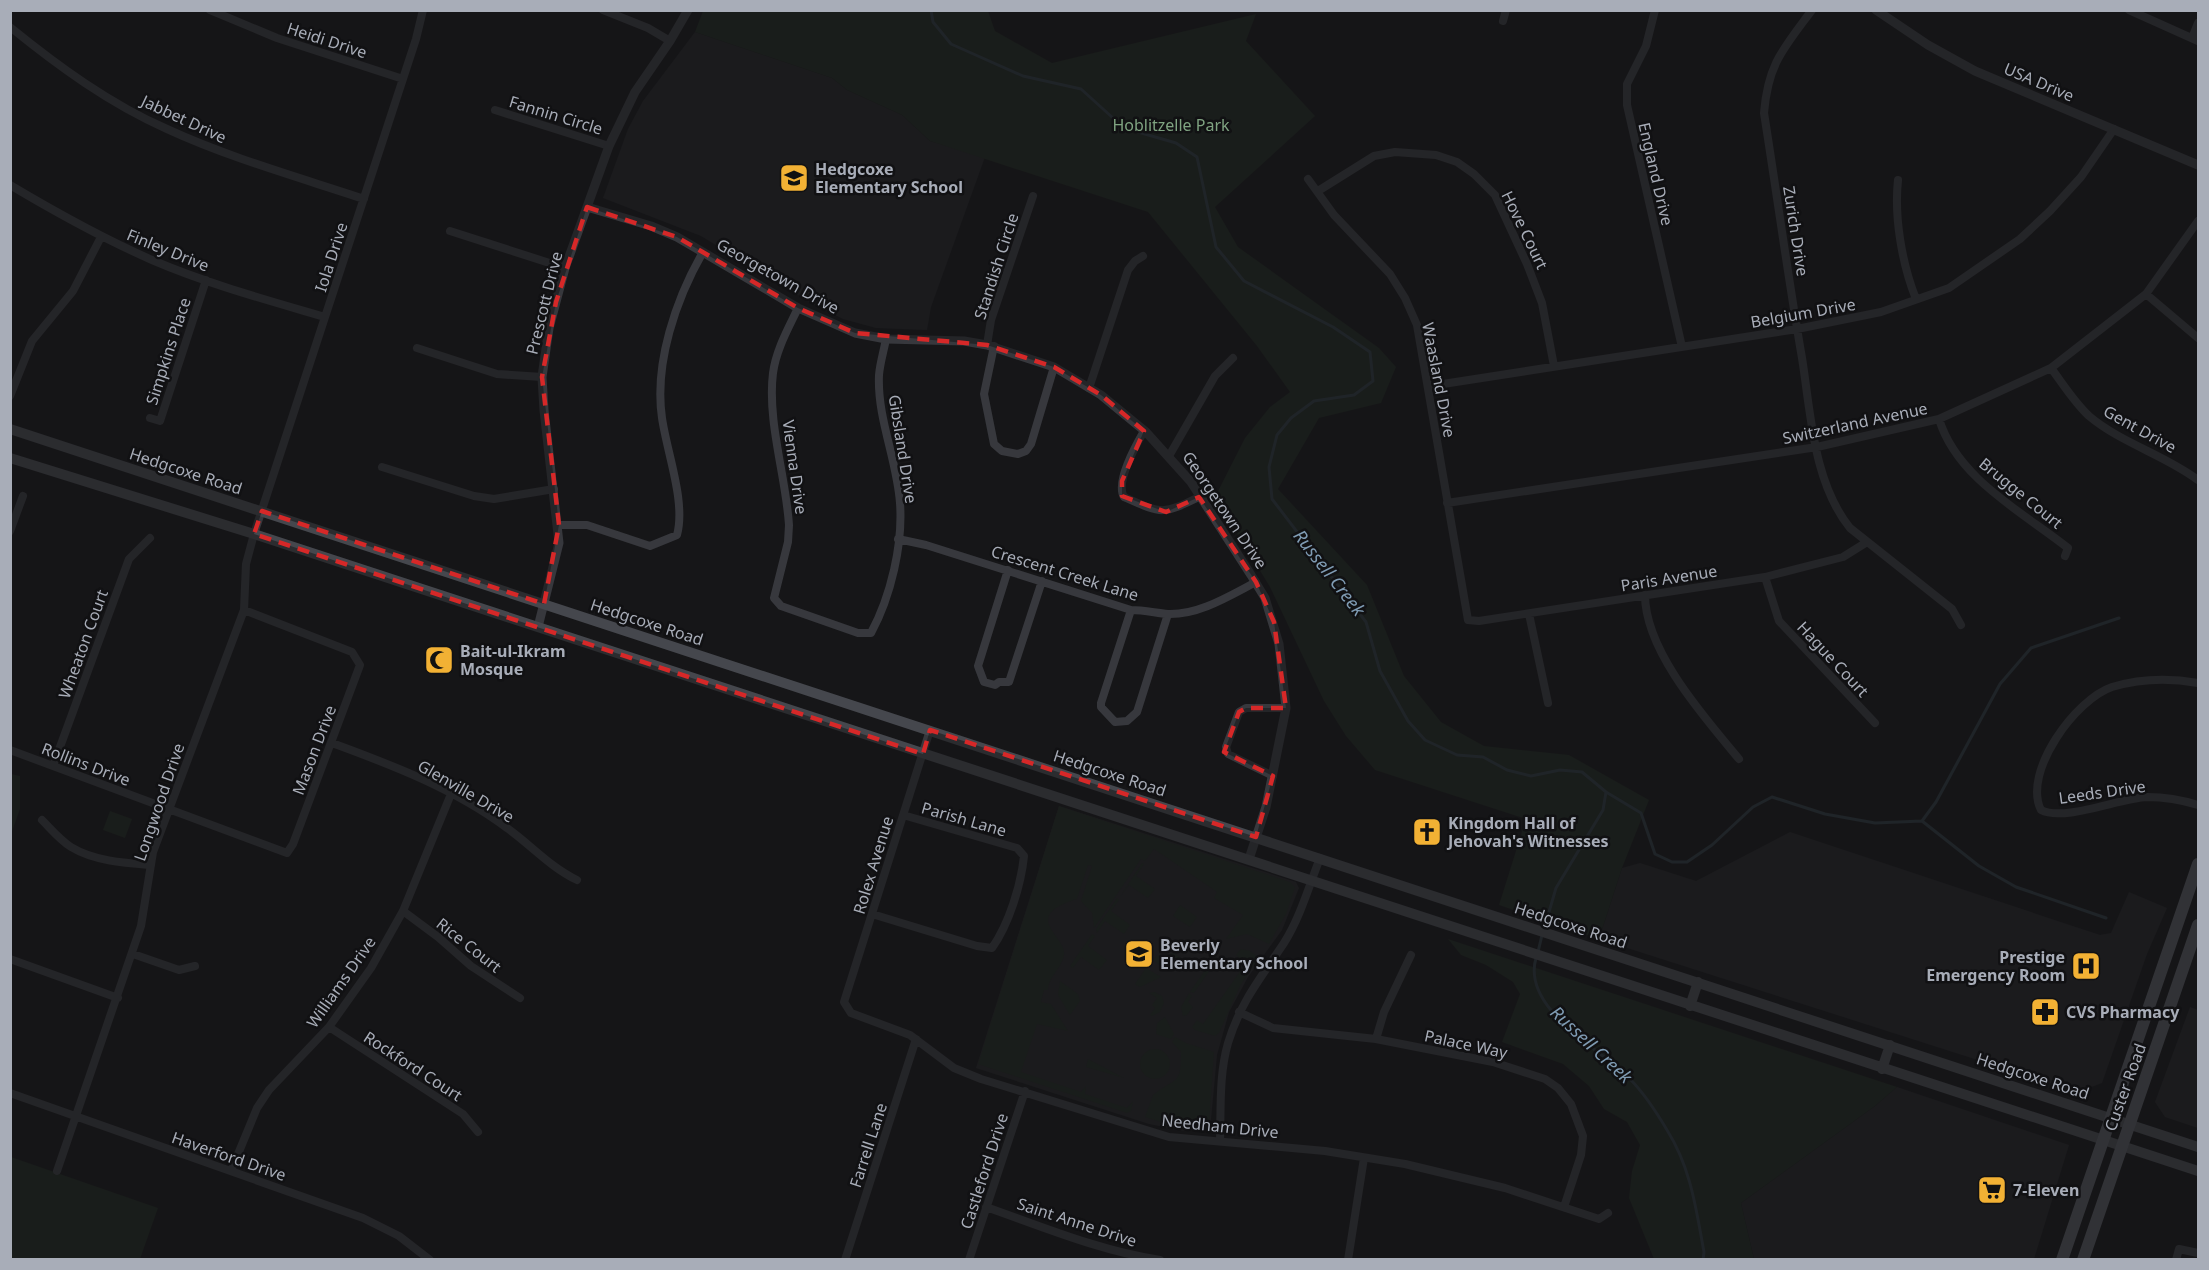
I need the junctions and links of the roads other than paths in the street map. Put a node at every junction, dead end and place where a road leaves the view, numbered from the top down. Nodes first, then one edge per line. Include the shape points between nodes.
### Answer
1 (210, 10) edge
2 (423, 10) edge
3 (603, 10) edge
4 (688, 10) edge
5 (1506, 10) edge
6 (1655, 10) edge
7 (1812, 10) edge
8 (1876, 10) edge
9 (2129, 10) edge
10 (1503, 21) dead end
11 (2199, 23) edge
12 (10, 27) edge
13 (2195, 39) edge
14 (670, 42) junction
15 (403, 79) junction
16 (495, 110) dead end
17 (2114, 129) junction
18 (609, 146) junction
19 (2199, 165) edge
20 (1308, 178) dead end
21 (1898, 180) dead end
22 (10, 185) edge
23 (1318, 191) junction
24 (1033, 196) dead end
25 (364, 199) junction
26 (587, 207) junction
27 (2199, 221) edge
28 (450, 231) dead end
29 (101, 237) junction
30 (703, 252) junction
31 (1143, 256) dead end
32 (565, 268) junction
33 (206, 280) junction
34 (2146, 294) junction
35 (1916, 299) junction
36 (798, 308) junction
37 (326, 317) junction
38 (1797, 329) junction
39 (2199, 338) edge
40 (886, 339) junction
41 (990, 345) junction
42 (1682, 347) junction
43 (417, 348) dead end
44 (1233, 358) dead end
45 (1554, 366) junction
46 (1054, 367) junction
47 (2051, 368) junction
48 (542, 376) junction
49 (1430, 386) junction
50 (1089, 388) junction
51 (10, 396) edge
52 (150, 418) dead end
53 (1939, 419) junction
54 (10, 429) edge
55 (1144, 431) junction
56 (1817, 447) junction
57 (1169, 456) junction
58 (10, 458) edge
59 (382, 467) dead end
60 (2199, 480) edge
61 (554, 489) junction
62 (23, 496) dead end
63 (1199, 496) junction
64 (1447, 502) junction
65 (262, 511) junction
66 (559, 525) junction
67 (10, 531) edge
68 (254, 534) junction
69 (150, 538) dead end
70 (898, 539) junction
71 (1867, 542) junction
72 (2065, 556) dead end
73 (1008, 570) junction
74 (1765, 577) junction
75 (1042, 581) junction
76 (1256, 582) junction
77 (1645, 595) junction
78 (544, 604) junction
79 (244, 610) junction
80 (1131, 610) junction
81 (1168, 614) junction
82 (1528, 614) junction
83 (1468, 620) joint
84 (1961, 625) dead end
85 (537, 627) junction
86 (872, 633) joint
87 (2199, 683) edge
88 (1548, 703) dead end
89 (1286, 708) junction
90 (1875, 723) dead end
91 (930, 730) junction
92 (332, 743) junction
93 (10, 750) edge
94 (922, 754) junction
95 (1739, 759) dead end
96 (53, 766) junction
97 (1274, 776) junction
98 (451, 794) junction
99 (2199, 805) edge
100 (168, 810) junction
101 (903, 815) junction
102 (42, 820) dead end
103 (1257, 837) junction
104 (287, 853) joint
105 (1320, 858) junction
106 (1249, 859) junction
107 (2199, 864) edge
108 (151, 865) junction
109 (1312, 879) junction
110 (577, 880) dead end
111 (403, 911) junction
112 (872, 914) junction
113 (2199, 925) edge
114 (133, 954) junction
115 (1411, 955) dead end
116 (10, 959) edge
117 (195, 966) dead end
118 (2162, 973) junction
119 (2181, 979) junction
120 (1698, 982) junction
121 (118, 998) junction
122 (520, 998) dead end
123 (1690, 1006) junction
124 (846, 1008) joint
125 (1239, 1012) junction
126 (329, 1027) junction
127 (916, 1039) junction
128 (1376, 1039) junction
129 (1890, 1045) junction
130 (1882, 1069) junction
131 (1025, 1091) junction
132 (10, 1094) edge
133 (76, 1117) junction
134 (2111, 1118) junction
135 (2129, 1124) junction
136 (478, 1132) dead end
137 (1220, 1140) junction
138 (2103, 1141) junction
139 (2121, 1146) junction
140 (2199, 1147) edge
141 (1364, 1158) junction
142 (57, 1171) dead end
143 (231, 1171) junction
144 (2199, 1171) edge
145 (986, 1207) junction
146 (1564, 1207) junction
147 (1608, 1213) dead end
148 (2199, 1254) edge
149 (430, 1260) edge
150 (845, 1260) edge
151 (969, 1260) edge
152 (1160, 1260) edge
153 (1348, 1260) edge
154 (2062, 1260) edge
155 (2083, 1260) edge
156 (2176, 1260) edge

1 - 15 street, Heidi Drive via 277,38
2 - 15 street, Iola Drive
3 - 14 street via 648,28
4 - 14 street, Prescott Drive
5 - 10 street
6 - 42 street, England Drive via 1646,46 1627,84 1627,105
7 - 38 street, Zurich Drive via 1778,56 1766,90 1764,113
8 - 17 street, USA Drive via 1975,70
9 - 13 street
11 - 13 street
12 - 25 street, Jabbet Drive via 94,89 165,128 222,152
14 - 18 street, Prescott Drive via 635,92
15 - 25 street, Iola Drive
16 - 18 street, Fannin Circle
17 - 19 street, USA Drive
17 - 35 street, Belgium Drive via 2081,177 2020,239 1949,288
18 - 26 street, Prescott Drive
20 - 23 street, Waasland Drive
21 - 35 street via 1896,197 1908,278
22 - 29 street, Finley Drive
23 - 45 street, Hove Court via 1374,156 1416,152 1466,168 1495,195 1527,264 1542,303
23 - 49 street, Waasland Drive via 1390,274 1405,298 1417,326
24 - 41 street, Standish Circle via 992,320
25 - 37 street, Iola Drive
26 - 30 street, Georgetown Drive via 651,225
26 - 32 street, Prescott Drive
27 - 34 street, Switzerland Avenue
28 - 32 street
29 - 33 street, Finley Drive
29 - 51 street via 73,291 32,341
30 - 36 street, Georgetown Drive
30 - 66 street via 671,329 660,388 679,510 676,536 650,546 587,525
31 - 50 street via 1128,270
32 - 48 street, Prescott Drive
33 - 37 street, Finley Drive
33 - 52 street, Simpkins Place via 160,421
34 - 39 street
34 - 47 street, Switzerland Avenue
35 - 38 street, Belgium Drive via 1881,312
36 - 40 street, Georgetown Drive via 855,333
36 - 86 street, Vienna Drive via 773,372 774,413 789,525 774,598 781,606 858,633
37 - 65 street, Iola Drive
38 - 42 street, Belgium Drive
38 - 56 street, Zurich Drive
40 - 41 street, Georgetown Drive
40 - 70 street, Gibsland Drive via 879,374 880,401 900,504
41 - 46 street, Georgetown Drive
41 - 46 street, Standish Circle via 984,394 994,444 1002,452 1018,454 1031,444
42 - 45 street, Belgium Drive
43 - 48 street via 497,374
44 - 57 street via 1215,376
45 - 49 street, Belgium Drive
46 - 50 street, Georgetown Drive
47 - 53 street, Switzerland Avenue
47 - 60 street, Gent Drive via 2090,416
48 - 61 street, Prescott Drive
49 - 64 street, Waasland Drive
50 - 55 street, Georgetown Drive
53 - 56 street, Switzerland Avenue
53 - 72 street, Brugge Court via 1962,463 2068,548
54 - 65 main road, Hedgcoxe Road
55 - 57 street, Georgetown Drive
55 - 63 street via 1122,481 1124,497 1166,512
56 - 64 street, Switzerland Avenue
56 - 71 street, Zurich Drive via 1828,492 1838,513
57 - 63 street, Georgetown Drive
58 - 68 main road
59 - 61 street via 494,499
61 - 66 street, Prescott Drive
62 - 67 street
63 - 76 street, Georgetown Drive
64 - 83 street, Waasland Drive
65 - 68 street, Longwood Drive
65 - 78 main road, Hedgcoxe Road
66 - 78 street, Prescott Drive via 555,566
68 - 79 street, Longwood Drive via 246,564
68 - 85 main road
69 - 96 street, Wheaton Court via 129,559
70 - 73 street, Crescent Creek Lane
70 - 86 street, Gibsland Drive via 882,609
71 - 74 street, Paris Avenue via 1843,557
71 - 84 street, Zurich Drive via 1952,609
73 - 75 street, Crescent Creek Lane
73 - 75 street via 978,666 984,682 1009,682
74 - 77 street, Paris Avenue
74 - 90 street, Hague Court via 1779,621
75 - 80 street, Crescent Creek Lane
76 - 81 street, Crescent Creek Lane via 1211,605
76 - 89 street, Georgetown Drive via 1274,622 1281,650
77 - 82 street, Paris Avenue
77 - 95 street via 1645,608 1656,637 1682,688
78 - 85 street, Prescott Drive
78 - 91 main road, Hedgcoxe Road
79 - 92 street, Mason Drive via 356,655 359,670
79 - 100 street, Longwood Drive
80 - 81 street, Crescent Creek Lane
80 - 81 street via 1101,703 1115,722 1127,722 1137,712
82 - 83 street, Paris Avenue
82 - 88 street
85 - 94 main road
87 - 99 street, Leeds Drive via 2131,683 2109,688 2092,698 2066,724 2045,758 2038,794 2038,804 2045,812 2146,797 2174,798
89 - 97 street, Georgetown Drive
89 - 97 street via 1246,708 1239,712 1226,747 1237,760
91 - 94 street, Rolex Avenue
91 - 103 main road, Hedgcoxe Road
92 - 98 street, Glenville Drive via 390,764
92 - 104 street, Mason Drive
93 - 96 street, Rollins Drive
94 - 101 street, Rolex Avenue
94 - 106 main road
96 - 100 street, Rollins Drive
97 - 103 street, Georgetown Drive
98 - 110 street, Glenville Drive via 506,827 560,872
98 - 111 street, Williams Drive
100 - 104 street, Rollins Drive
100 - 108 street, Longwood Drive
101 - 112 street, Rolex Avenue
101 - 112 street, Parish Lane via 998,841 1017,848 1024,856 1002,934 992,948 977,946
102 - 108 street via 79,851 121,863
103 - 105 main road, Hedgcoxe Road
103 - 106 street, Georgetown Drive
105 - 109 street
105 - 120 main road, Hedgcoxe Road
106 - 109 main road
107 - 118 main road, Custer Road
108 - 114 street, Longwood Drive via 146,907
109 - 123 main road
109 - 125 street via 1284,943
111 - 122 street, Rice Court via 471,966
111 - 126 street, Williams Drive via 371,968
112 - 124 street, Rolex Avenue via 844,1002
113 - 119 main road, Custer Road
114 - 117 street via 179,970
114 - 121 street, Longwood Drive
115 - 128 street
116 - 121 street
118 - 119 main road
118 - 134 main road, Custer Road
119 - 135 main road, Custer Road
120 - 123 main road
120 - 129 main road, Hedgcoxe Road
121 - 133 street, Longwood Drive
123 - 130 main road
124 - 127 street, Needham Drive
125 - 128 street, Palace Way via 1273,1028
125 - 137 street via 1223,1070
126 - 136 street, Rockford Court via 463,1114
126 - 143 street, Williams Drive via 282,1073 263,1099
127 - 131 street, Needham Drive via 954,1068
127 - 150 street, Farrell Lane
128 - 146 street, Palace Way via 1503,1065 1535,1074 1558,1088 1574,1110 1583,1136
129 - 130 main road
129 - 134 main road, Hedgcoxe Road
130 - 138 main road
131 - 137 street, Needham Drive via 1169,1137
131 - 145 street, Castleford Drive
132 - 133 street, Haverford Drive
133 - 142 street, Longwood Drive
133 - 143 street, Haverford Drive
134 - 135 main road, Hedgcoxe Road
134 - 138 main road, Custer Road
135 - 139 main road, Custer Road
135 - 140 main road, Hedgcoxe Road
137 - 141 street, Needham Drive
138 - 139 main road
138 - 154 main road, Custer Road
139 - 144 main road
139 - 155 main road, Custer Road
141 - 146 street, Needham Drive via 1505,1188
141 - 153 street
143 - 149 street, Haverford Drive via 363,1218 399,1236
145 - 151 street, Castleford Drive
145 - 152 street, Saint Anne Drive via 1089,1243
146 - 147 street, Needham Drive via 1599,1219
148 - 156 street via 2180,1249

